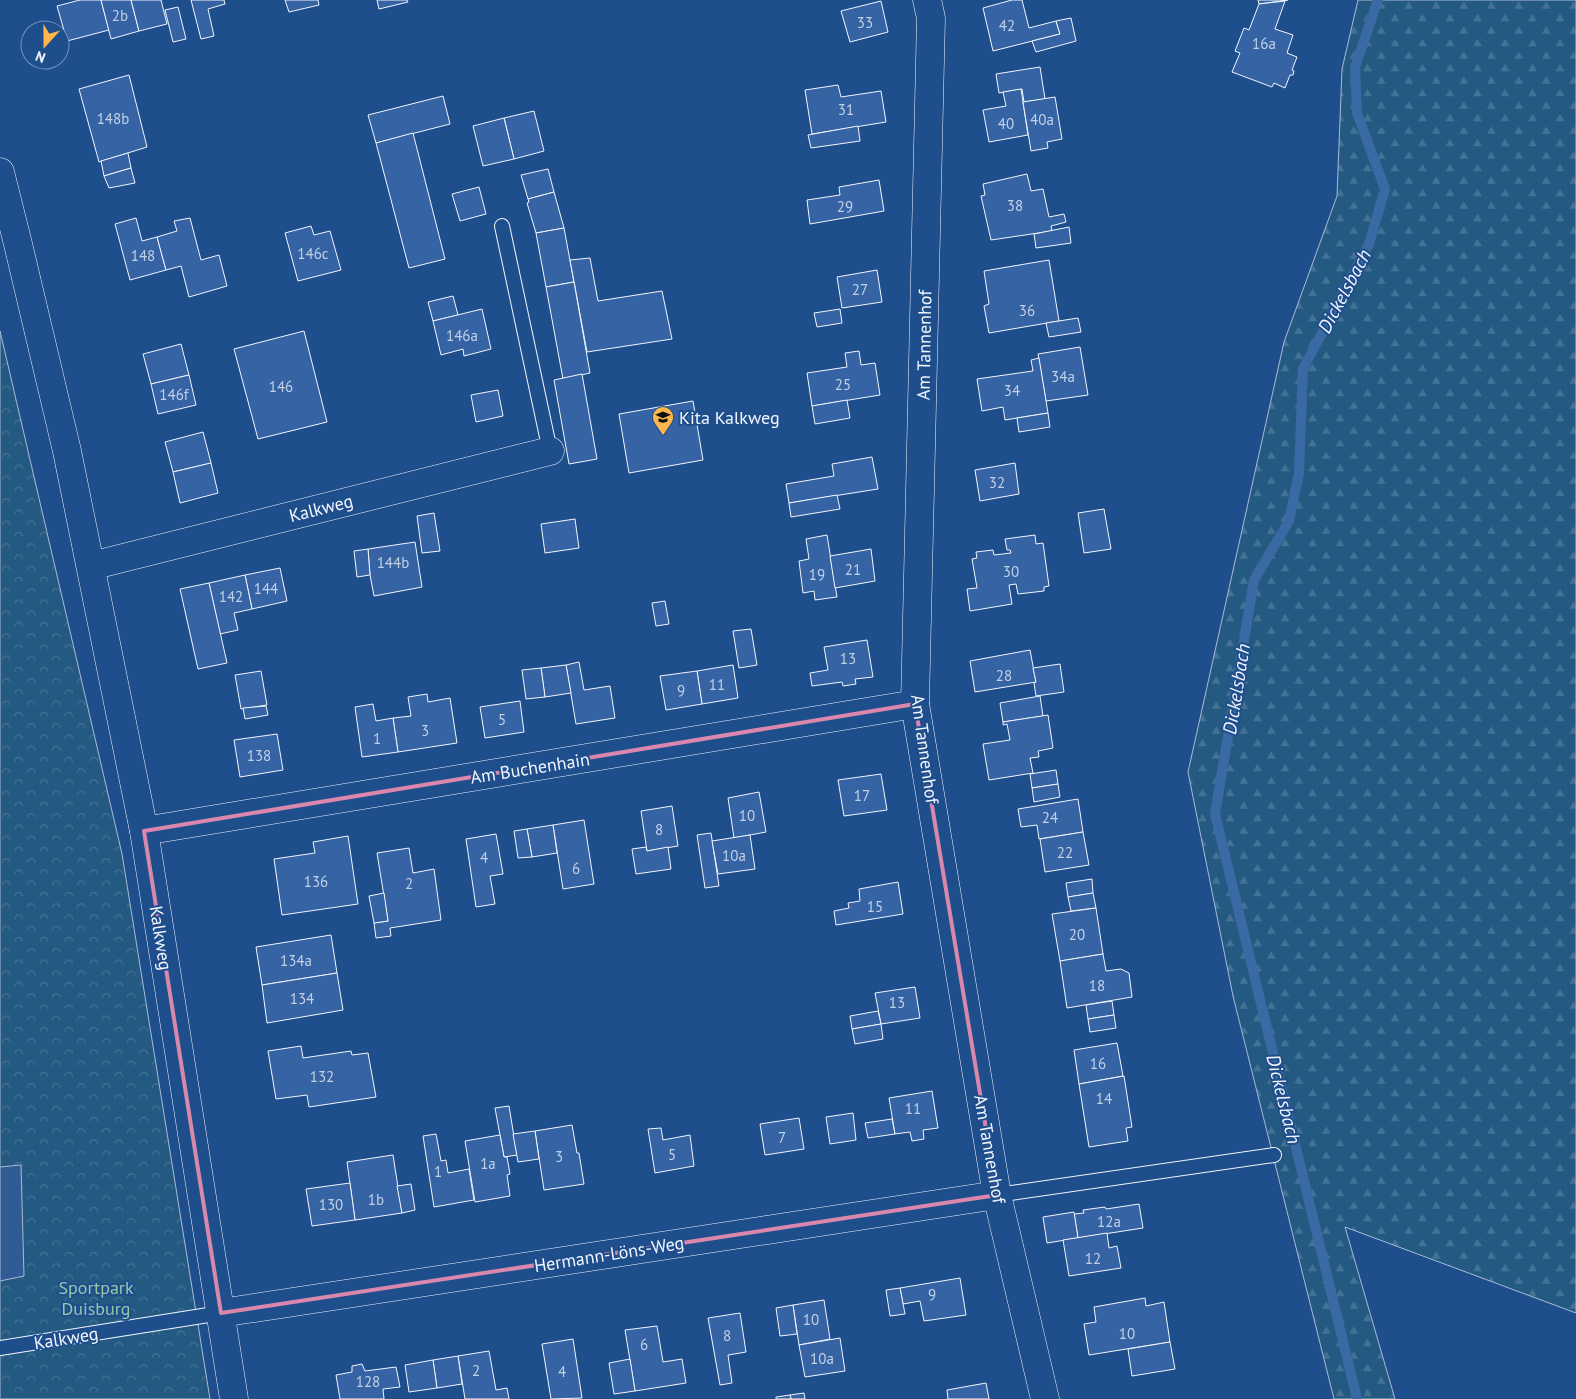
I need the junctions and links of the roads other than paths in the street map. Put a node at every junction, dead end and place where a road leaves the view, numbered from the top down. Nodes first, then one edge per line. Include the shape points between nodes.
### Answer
1 (927, 0) edge
2 (0, 172) edge
3 (502, 226) dead end
4 (550, 450) joint
5 (91, 566) junction
6 (915, 704) junction
7 (144, 831) junction
8 (1274, 1155) dead end
9 (997, 1195) junction
10 (221, 1313) junction
11 (0, 1348) edge
12 (234, 1399) edge
13 (1045, 1399) edge

1 - 6 street, Am Tannenhof via 932,18
2 - 5 street, Kalkweg via 65,442
3 - 4 lane
4 - 5 street, Kalkweg
5 - 7 street, Kalkweg
6 - 7 street, Am Buchenhain
6 - 9 street, Am Tannenhof
7 - 10 street, Kalkweg
8 - 9 lane
9 - 10 street, Hermann-Löns-Weg
9 - 13 street, Am Tannenhof
10 - 11 lane, Kalkweg
10 - 12 street, Kalkweg

